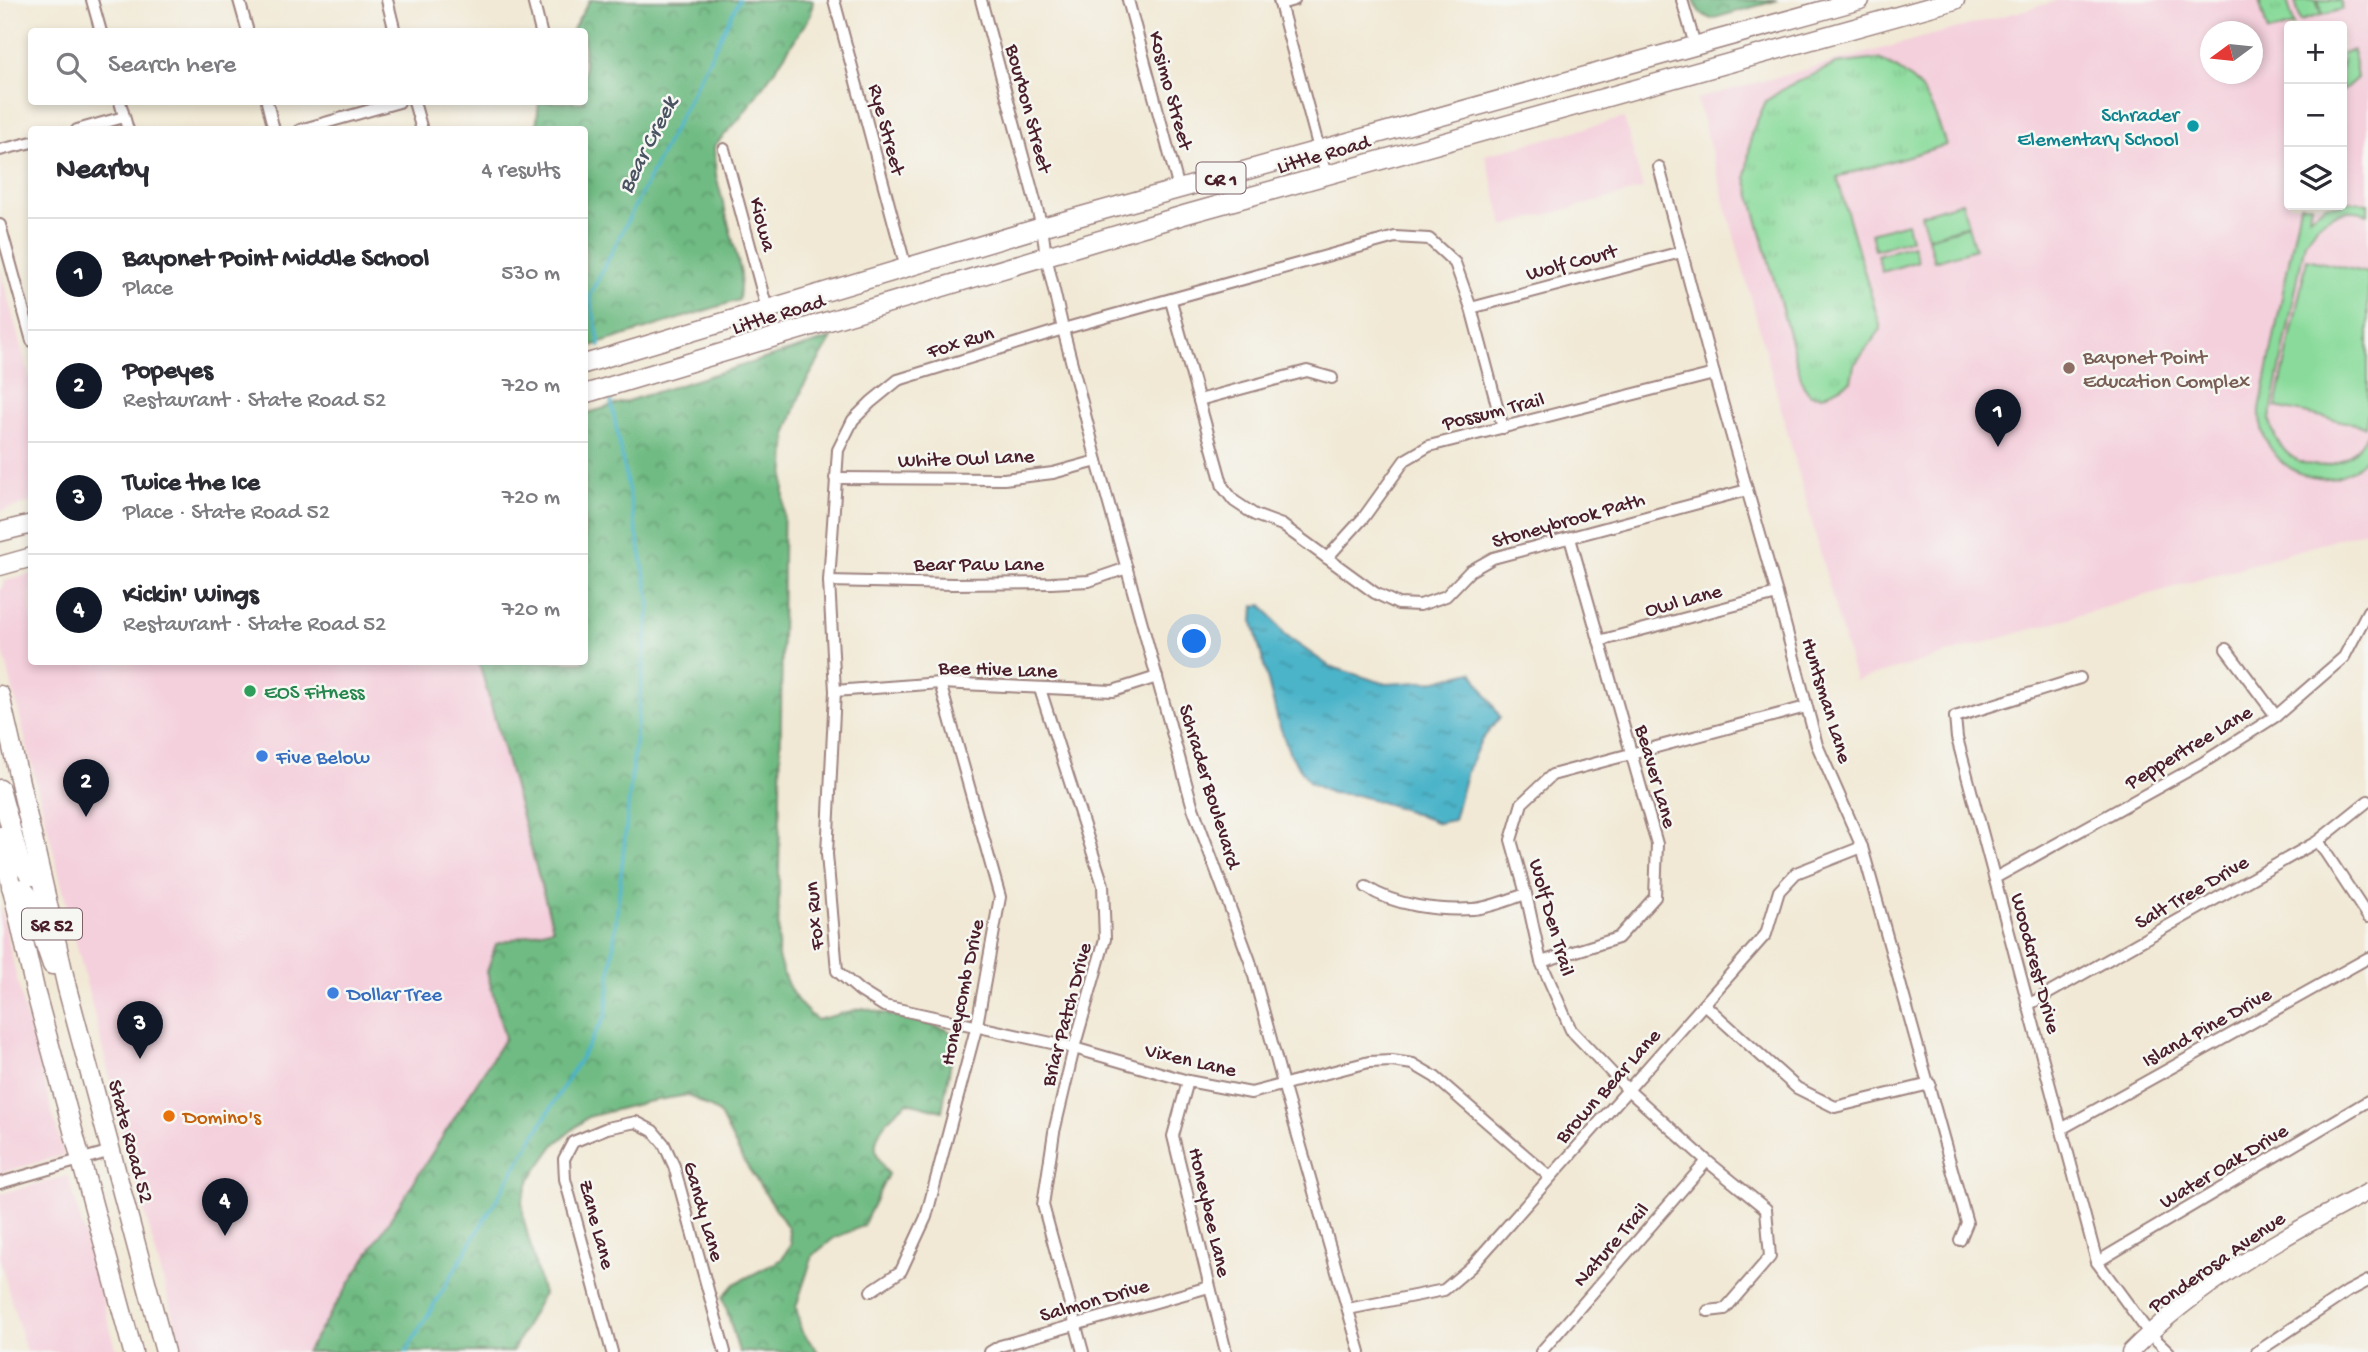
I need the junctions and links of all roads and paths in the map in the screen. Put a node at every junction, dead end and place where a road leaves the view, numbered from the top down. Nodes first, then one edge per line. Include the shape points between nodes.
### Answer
1 (92, 0) edge
2 (239, 0) edge
3 (387, 0) edge
4 (533, 0) edge
5 (834, 0) edge
6 (981, 0) edge
7 (1128, 0) edge
8 (1294, 0) edge
9 (1682, 0) edge
10 (1860, 0) edge
11 (1955, 0) edge
12 (1279, 2) edge
13 (100, 28) edge
14 (247, 28) edge
15 (394, 28) edge
16 (540, 28) edge
17 (1695, 45) junction
18 (121, 105) edge
19 (268, 105) edge
20 (389, 105) edge
21 (415, 105) edge
22 (124, 117) junction
23 (91, 126) edge
24 (127, 126) edge
25 (273, 126) edge
26 (314, 126) edge
27 (421, 126) edge
28 (28, 143) edge
29 (724, 149) dead end
30 (0, 150) edge
31 (1320, 150) junction
32 (1659, 167) dead end
33 (1326, 175) junction
34 (1179, 190) junction
35 (0, 225) edge
36 (1042, 227) junction
37 (1681, 252) junction
38 (1046, 256) junction
39 (906, 268) junction
40 (1171, 301) junction
41 (1471, 308) junction
42 (767, 309) junction
43 (28, 326) edge
44 (1063, 329) junction
45 (588, 363) edge
46 (1714, 374) junction
47 (1332, 378) dead end
48 (588, 393) edge
49 (1199, 400) junction
50 (1503, 428) junction
51 (1097, 461) junction
52 (835, 478) junction
53 (1747, 490) junction
54 (28, 525) edge
55 (0, 532) edge
56 (1570, 538) junction
57 (28, 558) edge
58 (1327, 558) junction
59 (0, 566) edge
60 (1127, 568) junction
61 (829, 581) junction
62 (1777, 594) junction
63 (2368, 611) edge
64 (1599, 641) junction
65 (2226, 649) dead end
66 (1157, 677) junction
67 (2080, 678) dead end
68 (940, 683) junction
69 (1040, 689) junction
70 (835, 691) junction
71 (0, 695) edge
72 (1806, 707) junction
73 (2276, 716) junction
74 (1630, 754) junction
75 (0, 789) edge
76 (2368, 801) edge
77 (0, 836) edge
78 (2318, 841) junction
79 (1862, 847) junction
80 (41, 876) junction
81 (1995, 877) junction
82 (11, 887) junction
83 (1366, 887) dead end
84 (1526, 894) junction
85 (2368, 917) edge
86 (2368, 958) edge
87 (1541, 962) junction
88 (838, 971) joint
89 (65, 981) junction
90 (1705, 1005) junction
91 (2028, 1006) junction
92 (977, 1025) junction
93 (1074, 1048) junction
94 (1188, 1081) junction
95 (1283, 1084) junction
96 (1930, 1084) junction
97 (1628, 1090) junction
98 (2368, 1101) edge
99 (607, 1128) joint
100 (2063, 1128) junction
101 (111, 1151) junction
102 (82, 1160) junction
103 (1707, 1161) junction
104 (1550, 1177) junction
105 (0, 1183) edge
106 (2368, 1192) edge
107 (1960, 1240) dead end
108 (2097, 1262) junction
109 (2368, 1281) edge
110 (1209, 1287) junction
111 (871, 1291) dead end
112 (1348, 1309) junction
113 (1708, 1311) dead end
114 (1076, 1325) junction
115 (2149, 1333) junction
116 (133, 1352) edge
117 (165, 1352) edge
118 (612, 1352) edge
119 (726, 1352) edge
120 (990, 1352) edge
121 (1083, 1352) edge
122 (1226, 1352) edge
123 (1360, 1352) edge
124 (1541, 1352) edge
125 (2130, 1352) edge
126 (2169, 1352) edge
127 (2257, 1352) edge

1 - 13 street
2 - 14 street
3 - 15 street
4 - 16 street
5 - 39 street, Rye Street
6 - 36 street, Bourbon Street
7 - 34 street, Kosimo Street
8 - 12 street
9 - 17 street
10 - 17 main road, Little Road / CR 1
11 - 33 main road, Little Road / CR 1
12 - 31 street
17 - 31 main road, Little Road / CR 1
18 - 22 street
19 - 25 street
20 - 26 street
21 - 27 street
22 - 23 street
22 - 24 street
28 - 30 street
29 - 42 street, Kiowa
31 - 33 street
31 - 34 main road, Little Road / CR 1
32 - 37 street, Huntsman Lane
33 - 38 main road, Little Road / CR 1
34 - 36 main road, Little Road / CR 1
35 - 43 street
36 - 38 street, Schrader Boulevard
36 - 39 main road, Little Road / CR 1
37 - 41 street, Wolf Court
37 - 46 street, Huntsman Lane
38 - 44 street, Schrader Boulevard
38 - 48 main road, Little Road / CR 1
39 - 42 main road, Little Road / CR 1
40 - 41 street, Fox Run via 1395,237 1429,239 1455,263
40 - 44 street, Fox Run
40 - 49 street, Stoneybrook Path
41 - 50 street, Fox Run
42 - 45 main road, Little Road / CR 1
44 - 51 street, Schrader Boulevard
44 - 52 street, Fox Run via 898,380 853,420 838,450
46 - 50 street, Possum Trail
46 - 53 street, Huntsman Lane
47 - 49 street via 1307,371
49 - 58 street, Stoneybrook Path via 1223,488 1255,516 1282,525
50 - 58 street, Possum Trail via 1429,446 1405,460
51 - 52 street, White Owl Lane via 1004,480
51 - 60 street, Schrader Boulevard
52 - 61 street, Fox Run
53 - 56 street, Stoneybrook Path
53 - 62 street, Huntsman Lane
54 - 55 main road
56 - 58 street, Stoneybrook Path via 1493,558 1470,571 1446,596 1420,605 1398,604 1375,593
56 - 64 street, Beaver Lane
57 - 59 main road
60 - 61 street, Bear Paw Lane via 1089,581 1051,583
60 - 66 street, Schrader Boulevard
61 - 70 street, Fox Run
62 - 64 street, Owl Lane
62 - 72 street, Huntsman Lane
63 - 73 street, Peppertree Lane via 2344,657
64 - 74 street, Beaver Lane
65 - 73 street
66 - 69 street, Bee Hive Lane via 1113,691
66 - 95 street, Schrader Boulevard via 1193,808 1250,961
67 - 81 street, Woodcrest Drive via 1955,717 1956,738
68 - 69 street, Bee Hive Lane
68 - 70 street, Bee Hive Lane
68 - 92 street, Honeycomb Drive via 1000,897
69 - 93 street, Briar Patch Drive via 1103,885 1105,939
70 - 88 street, Fox Run via 827,854
71 - 80 main road, State Road 52 / SR 52
72 - 74 street, Wolf Den Trail
72 - 79 street, Huntsman Lane via 1817,745
73 - 81 street, Peppertree Lane via 2204,762
74 - 84 street, Wolf Den Trail via 1552,775 1522,803 1511,840
74 - 87 street, Beaver Lane via 1657,844 1655,897 1618,939
75 - 80 main road via 20,862 30,876
76 - 78 street, Salt Tree Drive
77 - 82 main road, SR 52
78 - 85 street
78 - 91 street, Salt Tree Drive
79 - 90 street, Brown Bear Lane via 1796,873 1779,891 1766,934
79 - 96 street, Huntsman Lane
80 - 89 main road, State Road 52 / SR 52
81 - 91 street, Woodcrest Drive
82 - 89 main road via 23,888 28,895 47,956
82 - 102 main road, SR 52
83 - 84 street via 1382,898 1475,909
84 - 87 street, Wolf Den Trail
86 - 100 street, Island Pine Drive
87 - 97 street, Wolf Den Trail via 1571,1030
88 - 92 street, Vixen Lane via 884,1006
89 - 101 main road, State Road 52 / SR 52
90 - 96 street via 1797,1088 1835,1107
90 - 97 street, Brown Bear Lane
91 - 100 street, Woodcrest Drive
92 - 93 street, Vixen Lane
92 - 111 street, Honeycomb Drive via 926,1217 901,1271
93 - 94 street, Vixen Lane
93 - 114 street, Briar Patch Drive via 1043,1205
94 - 95 street, Vixen Lane via 1251,1093
94 - 110 street, Honeybee Lane via 1173,1136
95 - 104 street, Vixen Lane via 1369,1062 1413,1064 1435,1077
95 - 112 street, Schrader Boulevard
96 - 107 street, Huntsman Lane via 1967,1223
97 - 103 street, Wolf Den Trail
97 - 104 street, Brown Bear Lane
98 - 108 street, Water Oak Drive
99 - 118 street, Zane Lane via 573,1142 564,1159 565,1179
99 - 119 street, Gandy Lane via 636,1122 653,1130 664,1144
100 - 108 street, Woodcrest Drive
101 - 102 street
101 - 117 main road, State Road 52 / SR 52
102 - 105 street
102 - 116 main road, SR 52
103 - 113 street, Wolf Den Trail via 1766,1209 1770,1257 1725,1309
103 - 124 street, Nature Trail
104 - 112 street, Brown Bear Lane via 1472,1266 1444,1290
106 - 115 street, Ponderosa Avenue via 2281,1237
108 - 115 street, Woodcrest Drive
109 - 127 street
110 - 114 street, Salmon Drive
110 - 122 street, Honeybee Lane
112 - 123 street, Schrader Boulevard
114 - 120 street, Salmon Drive
114 - 121 street, Briar Patch Drive
115 - 125 street, Ponderosa Avenue
115 - 126 street, Woodcrest Drive

